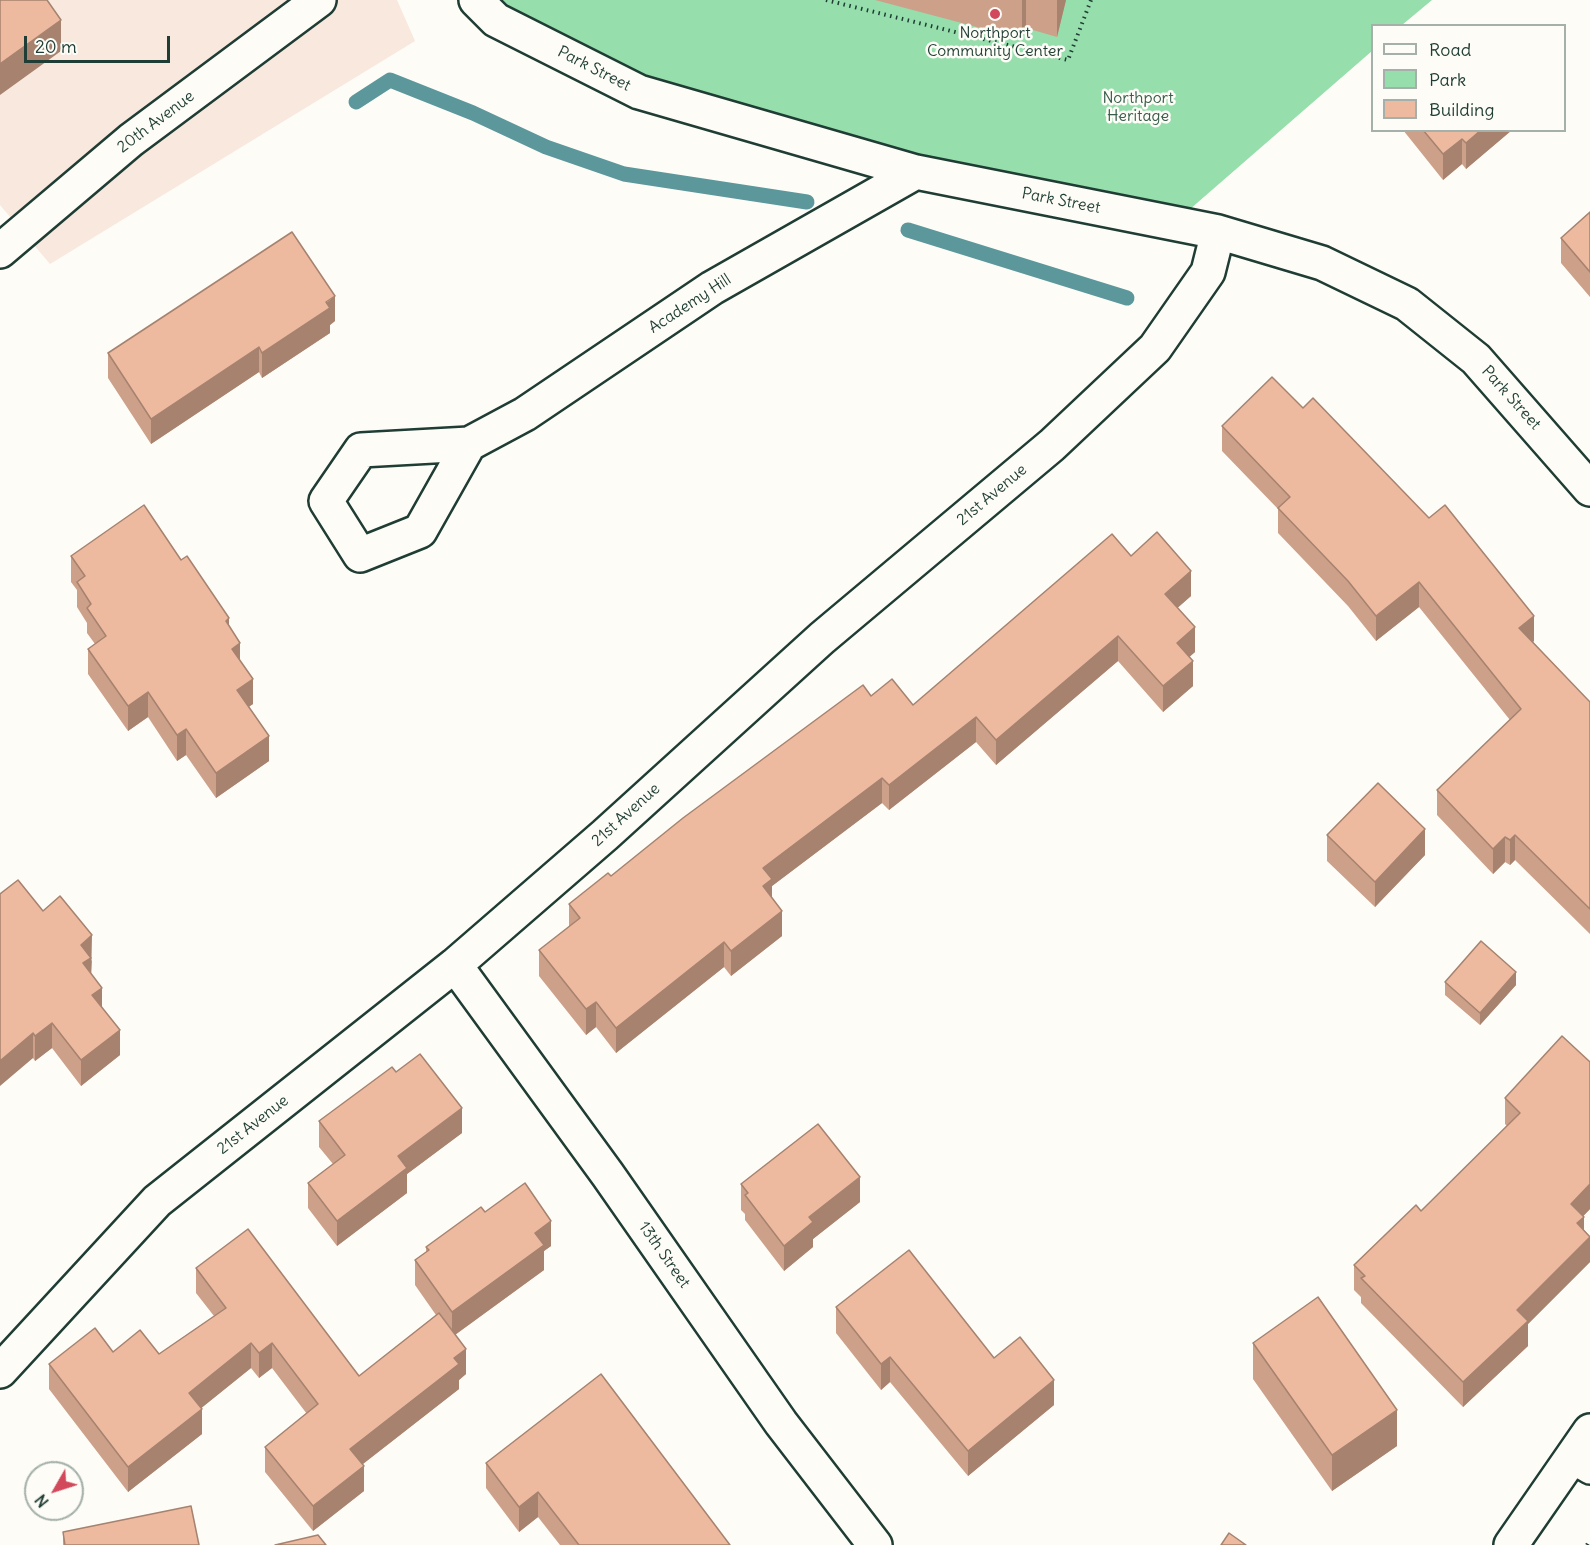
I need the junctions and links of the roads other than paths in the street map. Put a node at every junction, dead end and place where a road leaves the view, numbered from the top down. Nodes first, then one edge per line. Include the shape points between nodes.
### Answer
1 (319, 0) edge
2 (476, 0) edge
3 (916, 172) junction
4 (1218, 232) junction
5 (0, 251) edge
6 (470, 444) dead end
7 (1590, 489) edge
8 (454, 965) junction
9 (0, 1371) edge
10 (1590, 1431) edge
11 (1581, 1465) edge
12 (875, 1545) edge
13 (1511, 1545) edge

1 - 5 street, 20th Avenue via 131,140
2 - 3 street, Park Street via 496,20 639,92
3 - 4 street, Park Street
3 - 6 street, Academy Hill via 712,288 525,414
4 - 7 street, Park Street via 1322,263 1407,304 1476,359
4 - 8 street, 21st Avenue via 1208,272 1155,348 1052,445 822,638 605,835
8 - 9 street, 21st Avenue via 157,1201
8 - 12 street, 13th Street via 608,1175 781,1423
10 - 11 street
11 - 13 street

